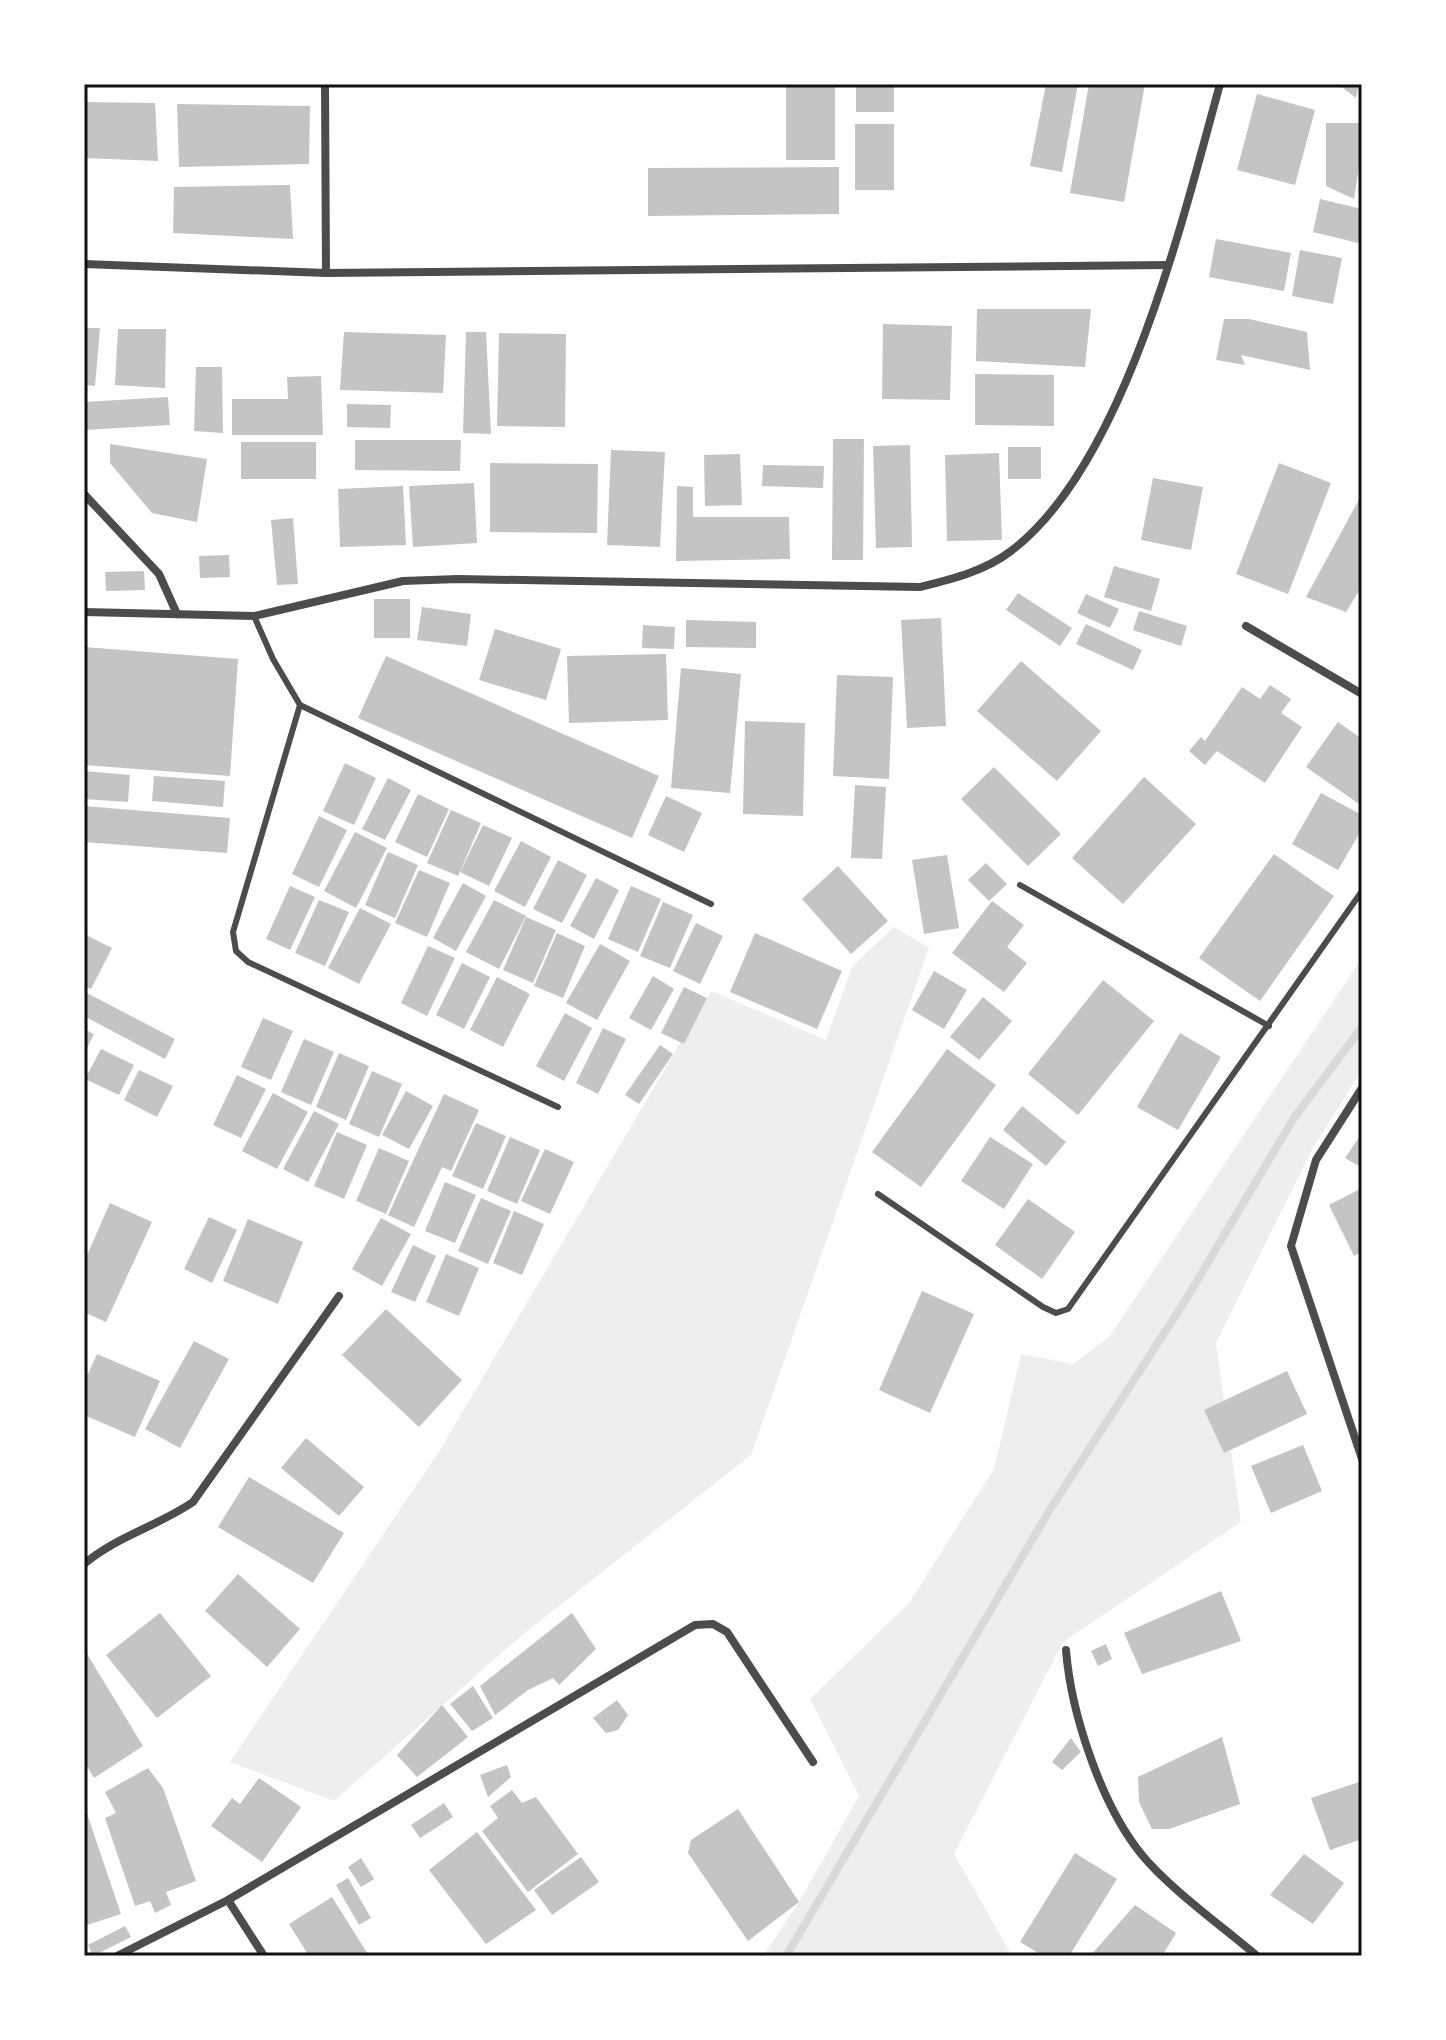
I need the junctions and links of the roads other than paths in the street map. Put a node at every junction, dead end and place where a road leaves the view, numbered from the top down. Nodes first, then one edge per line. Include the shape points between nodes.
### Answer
1 (325, 84) edge
2 (1220, 84) edge
3 (84, 264) edge
4 (1168, 265) junction
5 (326, 273) junction
6 (84, 494) edge
7 (84, 612) edge
8 (177, 614) junction
9 (254, 616) junction
10 (1246, 626) dead end
11 (1361, 691) edge
12 (300, 705) junction
13 (1020, 885) dead end
14 (1362, 891) edge
15 (711, 904) dead end
16 (1269, 1026) junction
17 (1362, 1088) edge
18 (558, 1107) dead end
19 (878, 1194) dead end
20 (339, 1296) dead end
21 (1362, 1459) edge
22 (84, 1564) edge
23 (1066, 1650) dead end
24 (813, 1762) dead end
25 (228, 1900) junction
26 (117, 1956) edge
27 (264, 1956) edge
28 (1257, 1956) edge

1 - 5 street
2 - 4 street
3 - 5 street
4 - 5 street
4 - 9 street via 1152,317 1085,465 1037,527 1011,551 963,575 920,587 884,588 403,581
6 - 8 street via 159,574
7 - 8 street
8 - 9 street
9 - 12 lane
10 - 11 street
12 - 15 lane
12 - 18 lane via 233,932 236,951 248,962
13 - 16 lane
14 - 16 lane
16 - 19 lane via 1068,1309 1056,1313 1043,1307
17 - 21 street via 1316,1160 1291,1246
20 - 22 street via 193,1502 125,1535
23 - 28 street via 1083,1733 1118,1821 1143,1857
24 - 25 street via 727,1632 713,1624 695,1625
25 - 26 street
25 - 27 street

